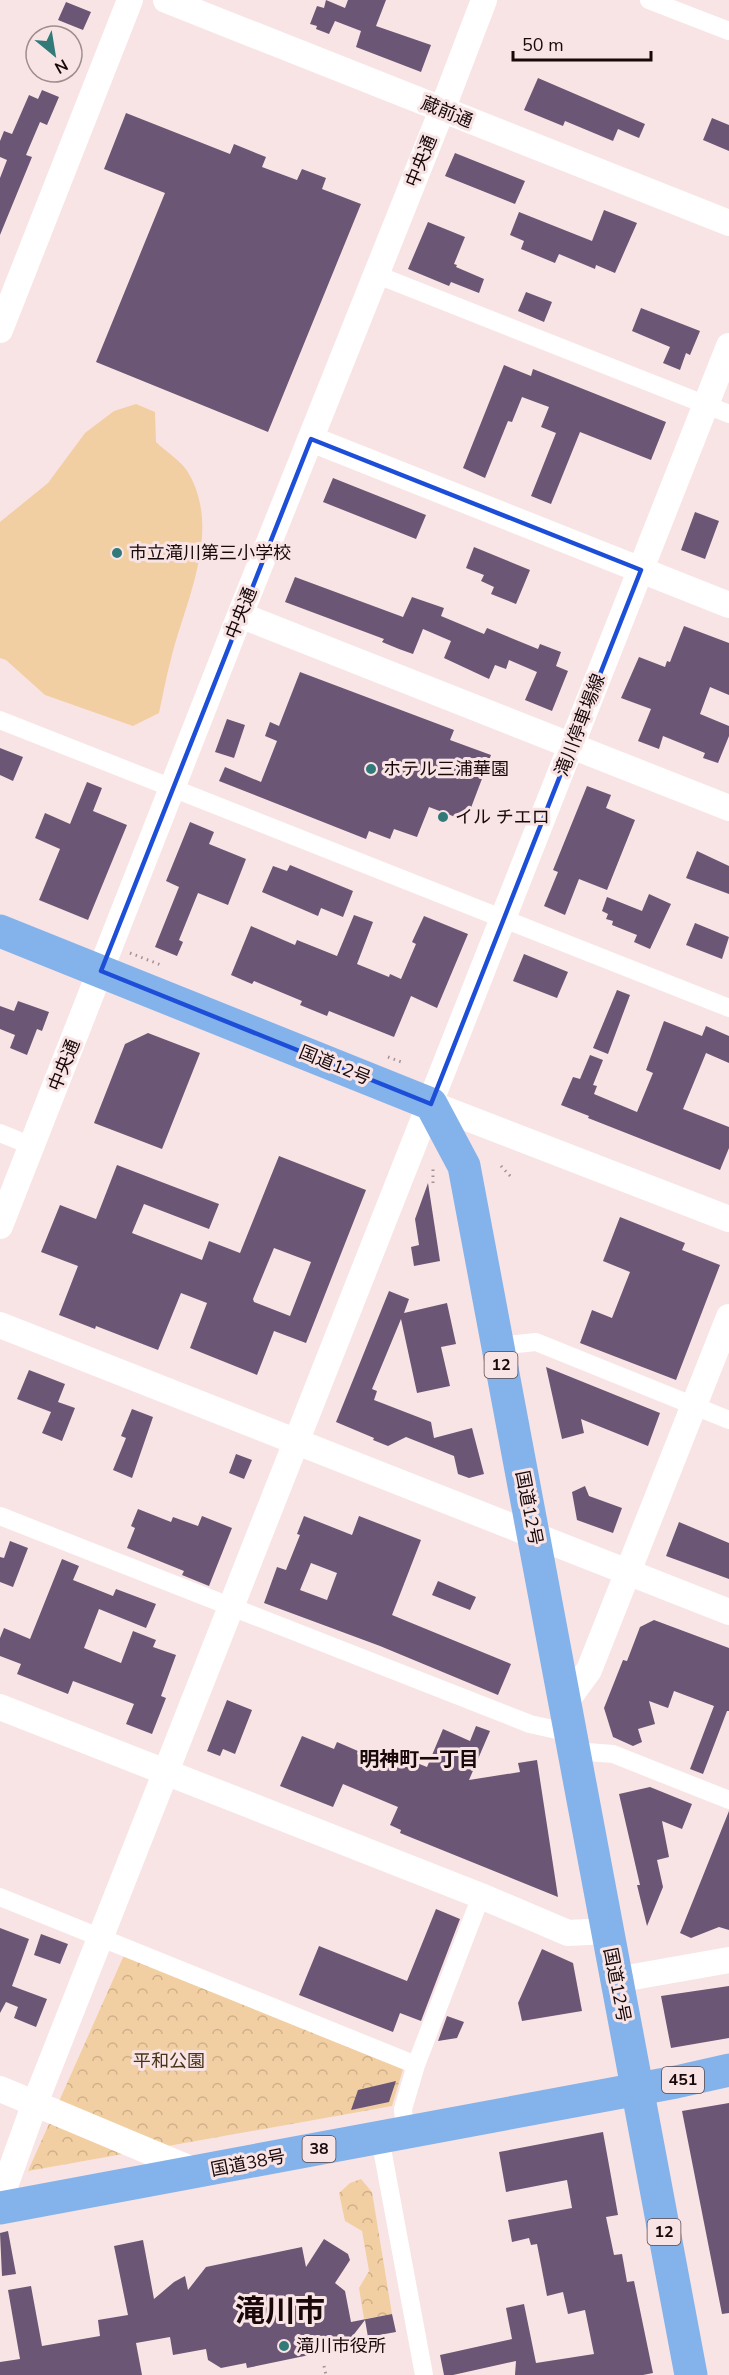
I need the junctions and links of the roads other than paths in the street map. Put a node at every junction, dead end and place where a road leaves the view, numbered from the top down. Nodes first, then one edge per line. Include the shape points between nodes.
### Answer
1 (130, 0) edge
2 (166, 0) edge
3 (484, 0) edge
4 (649, 0) edge
5 (729, 31) edge
6 (442, 110) junction
7 (729, 223) edge
8 (375, 274) junction
9 (1, 323) edge
10 (729, 346) edge
11 (718, 409) edge
12 (311, 439) junction
13 (641, 570) junction
14 (729, 605) edge
15 (240, 615) junction
16 (0, 720) edge
17 (573, 745) junction
18 (173, 788) junction
19 (729, 808) edge
20 (504, 918) junction
21 (0, 931) edge
22 (101, 971) junction
23 (729, 1008) edge
24 (430, 1104) junction
25 (0, 1133) edge
26 (32, 1146) junction
27 (729, 1219) edge
28 (0, 1226) edge
29 (729, 1317) edge
30 (0, 1325) edge
31 (497, 1346) junction
32 (693, 1406) junction
33 (729, 1420) edge
34 (297, 1441) junction
35 (0, 1516) edge
36 (534, 1537) junction
37 (628, 1572) junction
38 (231, 1607) junction
39 (729, 1612) edge
40 (0, 1707) edge
41 (570, 1729) junction
42 (167, 1773) junction
43 (729, 1800) edge
44 (0, 1896) edge
45 (481, 1896) junction
46 (608, 1931) junction
47 (101, 1936) junction
48 (729, 1960) edge
49 (616, 1980) junction
50 (416, 2066) junction
51 (729, 2070) edge
52 (0, 2089) edge
53 (637, 2089) junction
54 (35, 2103) junction
55 (392, 2135) junction
56 (198, 2172) junction
57 (0, 2200) edge
58 (0, 2208) edge
59 (424, 2375) edge
60 (691, 2375) edge

1 - 9 street
2 - 6 street, 蔵前通
3 - 6 street, 中央通
4 - 5 street
6 - 7 street, 蔵前通
6 - 8 street, 中央通
8 - 11 street
8 - 12 street, 中央通
10 - 11 street, 滝川停車場線
11 - 13 street, 滝川停車場線
12 - 13 street
12 - 15 street, 中央通
13 - 14 street
13 - 17 street, 滝川停車場線
15 - 17 street
15 - 18 street, 中央通
16 - 18 street
17 - 19 street
17 - 20 street, 滝川停車場線
18 - 20 street
18 - 22 street, 中央通
20 - 23 street
20 - 24 street, 滝川停車場線
21 - 22 highway, 国道12号
22 - 24 highway, 国道12号
22 - 26 street, 中央通
24 - 27 street
24 - 31 highway, 国道12号 / 12 via 464,1166
24 - 34 street, 滝川停車場線
25 - 26 street
26 - 28 street, 中央通
29 - 32 street
30 - 34 street
31 - 32 street via 536,1342
31 - 36 highway, 国道12号 / 12
32 - 33 street
32 - 37 street
34 - 36 street
34 - 38 street, 滝川停車場線
35 - 38 street
36 - 37 street
36 - 41 highway, 国道12号 / 12
37 - 39 street
37 - 41 street
38 - 41 street via 530,1724
38 - 42 street, 滝川停車場線
40 - 42 street
41 - 43 street via 613,1754
41 - 46 highway, 国道12号 / 12
42 - 45 street
42 - 47 street, 滝川停車場線
44 - 47 street
45 - 46 street via 568,1933
45 - 50 street
46 - 49 highway, 国道12号 / 12
47 - 50 street
47 - 54 street, 滝川停車場線
48 - 49 street
49 - 53 highway, 国道12号 / 12
50 - 55 street
51 - 53 highway, 451
52 - 54 street
53 - 55 highway, 国道38号 / 38
53 - 60 highway, 国道12号 / 12
54 - 56 street
54 - 57 street, 滝川停車場線
55 - 56 highway, 国道38号 / 38
55 - 59 street
56 - 58 highway, 国道38号 / 38

